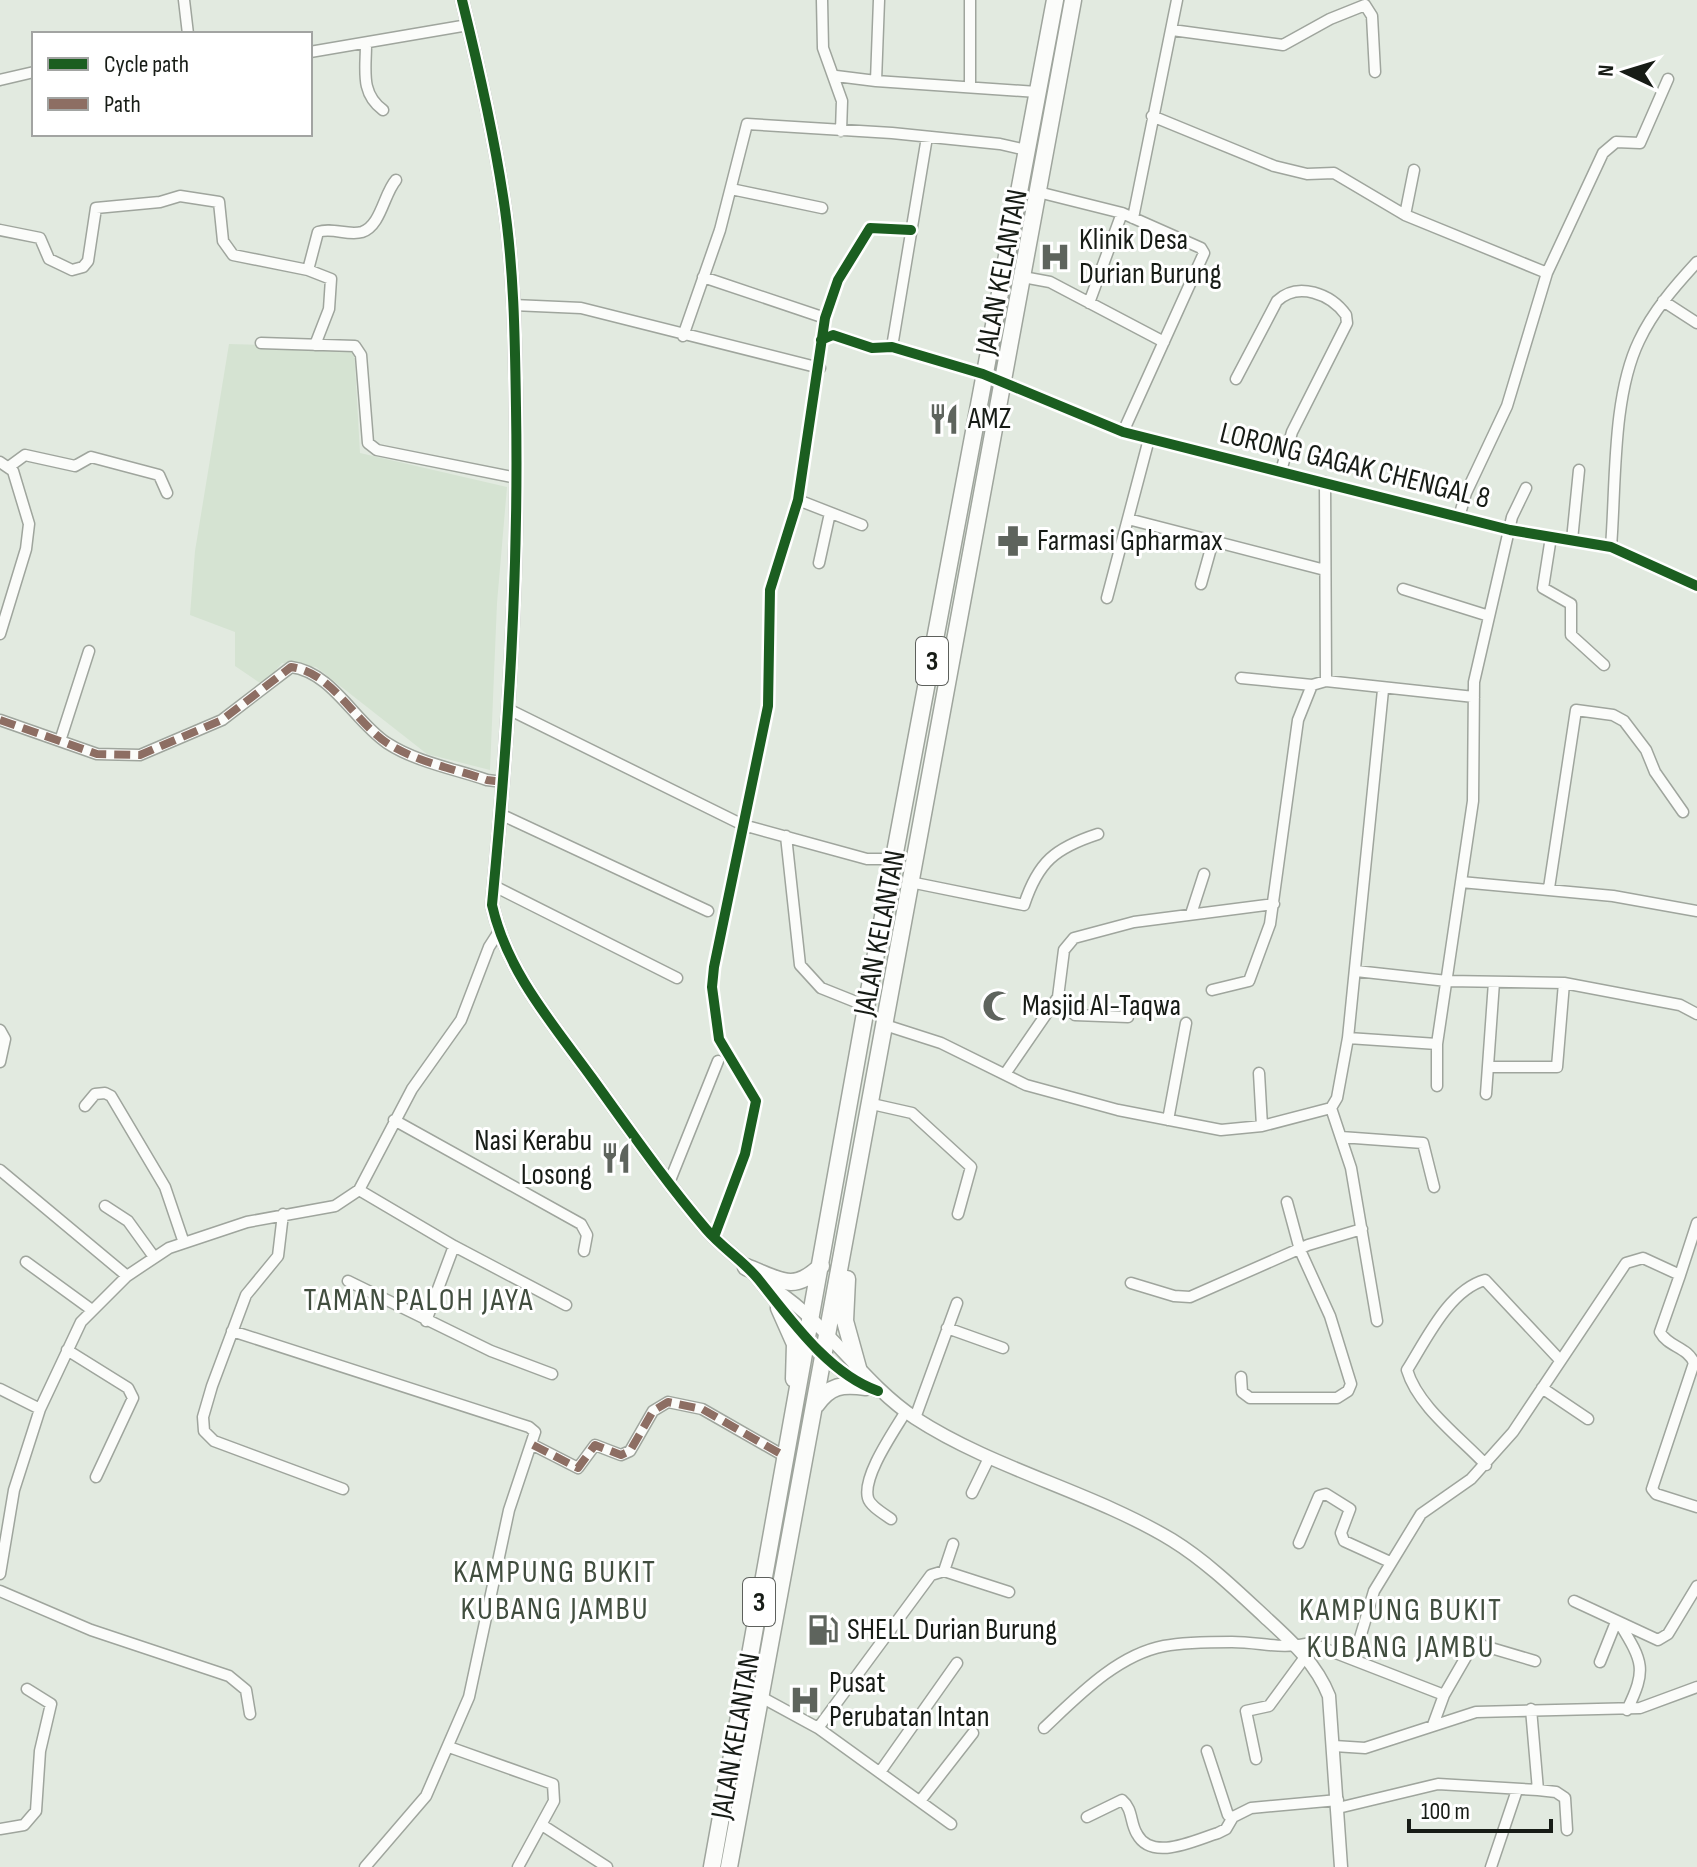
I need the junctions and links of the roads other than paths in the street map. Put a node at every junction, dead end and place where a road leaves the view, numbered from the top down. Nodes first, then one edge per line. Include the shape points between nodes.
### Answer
1 (184, 0) edge
2 (462, 0) edge
3 (822, 0) edge
4 (879, 0) edge
5 (970, 0) edge
6 (1055, 0) edge
7 (1073, 0) edge
8 (1177, 0) edge
9 (1367, 2) edge
10 (468, 25) junction
11 (1172, 30) junction
12 (188, 32) edge
13 (366, 44) junction
14 (312, 52) edge
15 (32, 72) edge
16 (1375, 72) dead end
17 (836, 76) junction
18 (1668, 79) dead end
19 (0, 80) edge
20 (876, 81) junction
21 (970, 85) junction
22 (1037, 92) junction
23 (383, 110) dead end
24 (1152, 116) junction
25 (841, 131) junction
26 (927, 137) junction
27 (1026, 150) junction
28 (1414, 170) dead end
29 (396, 180) dead end
30 (731, 189) junction
31 (1038, 192) junction
32 (822, 208) dead end
33 (1122, 213) junction
34 (1405, 215) junction
35 (1133, 218) junction
36 (0, 230) edge
37 (911, 230) junction
38 (1696, 265) edge
39 (308, 270) junction
40 (1547, 273) junction
41 (703, 277) junction
42 (1023, 277) junction
43 (1663, 301) junction
44 (1089, 303) junction
45 (513, 305) junction
46 (825, 318) junction
47 (1697, 323) edge
48 (683, 336) junction
49 (821, 340) junction
50 (1164, 342) junction
51 (261, 343) dead end
52 (315, 345) junction
53 (892, 347) junction
54 (820, 368) junction
55 (983, 374) junction
56 (1236, 379) dead end
57 (1004, 383) junction
58 (1123, 432) junction
59 (1149, 439) junction
60 (5, 464) edge
61 (1579, 470) dead end
62 (1281, 471) junction
63 (517, 478) junction
64 (1325, 482) junction
65 (1526, 488) dead end
66 (167, 493) dead end
67 (798, 500) junction
68 (830, 513) junction
69 (1459, 517) junction
70 (1128, 519) junction
71 (862, 525) dead end
72 (1510, 530) junction
73 (1551, 537) junction
74 (1572, 540) junction
75 (1213, 541) junction
76 (1611, 547) junction
77 (819, 563) dead end
78 (1325, 570) junction
79 (1201, 584) dead end
80 (1697, 586) edge
81 (1403, 589) dead end
82 (1107, 598) dead end
83 (1489, 616) junction
84 (1, 627) edge
85 (89, 651) dead end
86 (1604, 665) dead end
87 (1241, 678) dead end
88 (1326, 681) junction
89 (1312, 685) junction
90 (1383, 690) junction
91 (1474, 697) junction
92 (510, 710) junction
93 (0, 720) edge
94 (60, 741) junction
95 (503, 782) junction
96 (1683, 812) dead end
97 (500, 814) junction
98 (743, 825) junction
99 (1098, 834) dead end
100 (786, 836) junction
101 (894, 859) junction
102 (1204, 874) dead end
103 (910, 882) junction
104 (1461, 882) junction
105 (494, 886) junction
106 (1549, 888) junction
107 (1274, 904) junction
108 (708, 911) dead end
109 (1697, 911) edge
110 (1191, 914) junction
111 (498, 933) junction
112 (896, 962) junction
113 (1356, 971) junction
114 (677, 978) dead end
115 (1447, 981) junction
116 (1494, 982) junction
117 (1564, 983) junction
118 (1212, 990) dead end
119 (1058, 997) junction
120 (868, 998) junction
121 (1697, 1014) edge
122 (1128, 1017) dead end
123 (1186, 1023) dead end
124 (885, 1025) junction
125 (0, 1030) edge
126 (1348, 1038) junction
127 (1437, 1044) junction
128 (718, 1061) dead end
129 (0, 1062) edge
130 (1488, 1067) junction
131 (1259, 1073) dead end
132 (1005, 1074) junction
133 (1437, 1086) dead end
134 (1486, 1094) dead end
135 (872, 1104) junction
136 (85, 1106) dead end
137 (1331, 1108) junction
138 (394, 1120) junction
139 (1168, 1120) junction
140 (1262, 1126) junction
141 (1341, 1137) junction
142 (0, 1170) edge
143 (669, 1183) junction
144 (1434, 1187) dead end
145 (359, 1190) junction
146 (1287, 1202) dead end
147 (105, 1206) dead end
148 (283, 1214) junction
149 (958, 1214) dead end
150 (851, 1218) junction
151 (1697, 1223) edge
152 (1362, 1229) junction
153 (714, 1237) junction
154 (184, 1243) junction
155 (454, 1246) junction
156 (1300, 1250) junction
157 (584, 1251) dead end
158 (154, 1257) junction
159 (26, 1262) dead end
160 (821, 1266) junction
161 (746, 1267) junction
162 (1680, 1275) junction
163 (127, 1276) junction
164 (348, 1281) dead end
165 (759, 1281) junction
166 (1131, 1283) dead end
167 (957, 1303) dead end
168 (566, 1305) dead end
169 (779, 1308) junction
170 (92, 1310) junction
171 (426, 1321) junction
172 (1377, 1321) dead end
173 (947, 1328) junction
174 (811, 1330) junction
175 (232, 1331) junction
176 (826, 1346) junction
177 (1003, 1348) dead end
178 (67, 1350) junction
179 (1560, 1360) junction
180 (858, 1368) junction
181 (552, 1374) dead end
182 (1241, 1377) dead end
183 (1542, 1388) junction
184 (0, 1389) edge
185 (872, 1389) junction
186 (814, 1408) junction
187 (40, 1409) junction
188 (910, 1414) junction
189 (1588, 1419) dead end
190 (792, 1428) junction
191 (533, 1445) junction
192 (786, 1457) junction
193 (989, 1458) junction
194 (1486, 1465) junction
195 (96, 1477) dead end
196 (0, 1488) edge
197 (343, 1489) dead end
198 (14, 1490) junction
199 (972, 1493) dead end
200 (1697, 1507) edge
201 (891, 1519) dead end
202 (1299, 1543) dead end
203 (953, 1544) dead end
204 (1390, 1562) junction
205 (944, 1571) junction
206 (0, 1574) edge
207 (1697, 1586) edge
208 (0, 1591) edge
209 (1009, 1592) dead end
210 (1574, 1601) dead end
211 (1618, 1623) junction
212 (1302, 1652) junction
213 (1354, 1658) junction
214 (1535, 1661) dead end
215 (1600, 1662) dead end
216 (957, 1663) dead end
217 (1697, 1687) edge
218 (27, 1689) dead end
219 (1444, 1695) junction
220 (761, 1697) junction
221 (1531, 1709) junction
222 (1627, 1710) junction
223 (250, 1714) dead end
224 (1433, 1725) junction
225 (818, 1728) junction
226 (1044, 1728) dead end
227 (973, 1733) dead end
228 (1334, 1746) junction
229 (449, 1747) junction
230 (1207, 1751) dead end
231 (1256, 1759) dead end
232 (880, 1772) junction
233 (1517, 1790) junction
234 (1538, 1790) junction
235 (920, 1801) junction
236 (1338, 1804) junction
237 (1087, 1817) dead end
238 (1233, 1817) junction
239 (951, 1824) dead end
240 (542, 1825) junction
241 (0, 1829) edge
242 (1567, 1830) dead end
243 (365, 1867) edge
244 (518, 1867) edge
245 (607, 1867) edge
246 (712, 1867) edge
247 (729, 1867) edge
248 (1341, 1867) edge
249 (1491, 1867) edge

1 - 12 street
2 - 10 street
3 - 17 street via 823,48
4 - 20 street
5 - 21 street
6 - 22 highway, JALAN KELANTAN / 3
7 - 31 highway, JALAN KELANTAN / 3
8 - 11 street
9 - 11 street via 1283,45
9 - 16 street
10 - 13 street
10 - 45 street via 504,199
11 - 24 street
13 - 14 street
13 - 23 street via 366,88 370,100
15 - 19 street
17 - 20 street
17 - 25 street
18 - 40 street via 1640,143 1616,142 1603,153
20 - 21 street
21 - 22 street
22 - 27 highway, JALAN KELANTAN / 3
24 - 34 street via 1274,166 1307,174 1334,173
24 - 35 street
25 - 26 street
25 - 30 street via 747,124
26 - 27 street
26 - 37 street
27 - 55 highway, JALAN KELANTAN / 3
28 - 34 street
29 - 39 street via 368,228 318,232
30 - 32 street
30 - 41 street
31 - 33 street
31 - 42 highway, JALAN KELANTAN / 3
33 - 35 street
33 - 44 street
34 - 40 street
35 - 50 street via 1204,253
36 - 39 street via 40,238 49,259 72,270 88,261 96,208 199,197 221,205 223,241 233,255
37 - 46 street via 870,228 838,280
37 - 53 street
38 - 43 street
39 - 52 street via 328,275 333,292
40 - 69 street via 1507,406
41 - 46 street
41 - 48 street
42 - 44 street via 1050,282
42 - 57 highway, JALAN KELANTAN / 3
43 - 47 street
43 - 76 street via 1631,364 1620,420
44 - 50 street
45 - 48 street via 581,308
45 - 63 street
46 - 49 street
48 - 54 street
49 - 53 street, LORONG GAGAK CHENGAL 8 via 833,335 872,348
49 - 54 street
50 - 58 street
51 - 52 street
52 - 63 street via 358,349 368,443 377,450
53 - 55 street, LORONG GAGAK CHENGAL 8
54 - 67 street
55 - 57 street, LORONG GAGAK CHENGAL 8
55 - 101 highway, JALAN KELANTAN / 3
56 - 62 street via 1285,293 1314,292 1346,315 1347,323 1292,432
57 - 58 street, LORONG GAGAK CHENGAL 8
57 - 103 highway, JALAN KELANTAN / 3
58 - 59 street, LORONG GAGAK CHENGAL 8
59 - 62 street, LORONG GAGAK CHENGAL 8
59 - 70 street
60 - 66 street via 25,455 79,466 91,457 159,475
60 - 84 street via 29,524
61 - 74 street
62 - 64 street, LORONG GAGAK CHENGAL 8
63 - 92 street
64 - 69 street, LORONG GAGAK CHENGAL 8
64 - 78 street
65 - 72 street
67 - 68 street
67 - 98 street via 770,590 768,706
68 - 71 street
68 - 77 street
69 - 72 street, LORONG GAGAK CHENGAL 8
70 - 75 street
70 - 82 street
72 - 73 street, LORONG GAGAK CHENGAL 8
72 - 83 street
73 - 74 street, LORONG GAGAK CHENGAL 8
73 - 86 street via 1543,588 1571,604 1571,635
74 - 76 street, LORONG GAGAK CHENGAL 8
75 - 78 street
75 - 79 street
76 - 80 street, LORONG GAGAK CHENGAL 8
78 - 88 street
81 - 83 street
83 - 91 street
85 - 94 street
87 - 89 street
88 - 89 street
88 - 90 street
89 - 107 street via 1298,720
90 - 91 street
90 - 113 street
91 - 104 street via 1473,801
92 - 95 street
92 - 98 street
93 - 94 street
94 - 95 street via 97,754 149,753 222,720 291,667 317,674 390,745
95 - 97 street
96 - 106 street via 1624,721 1576,710
97 - 105 street
97 - 108 street
98 - 100 street
98 - 153 street via 712,987 719,1039 756,1101 745,1154
99 - 103 street via 1052,855 1033,877 1024,905
100 - 101 street via 867,859
100 - 120 street via 800,965 821,988
101 - 120 highway, JALAN KELANTAN / 3
102 - 110 street
103 - 112 highway, JALAN KELANTAN / 3
104 - 106 street
104 - 115 street
105 - 111 street
105 - 114 street
106 - 109 street
107 - 110 street
107 - 118 street via 1252,977 1245,984
110 - 119 street via 1074,938 1064,950
111 - 138 street via 461,1020
111 - 143 street via 537,1002
112 - 120 highway via 886,964
112 - 124 highway, JALAN KELANTAN / 3
113 - 115 street
113 - 126 street
115 - 116 street
115 - 127 street
116 - 117 street
116 - 130 street
117 - 121 street via 1680,1005
117 - 130 street via 1557,1067
119 - 122 street via 1075,1015
119 - 132 street
120 - 160 highway, JALAN KELANTAN / 3
123 - 139 street
124 - 132 street via 941,1043
124 - 135 highway, JALAN KELANTAN / 3
125 - 129 street via 5,1039
126 - 127 street
126 - 137 street
127 - 133 street
128 - 143 street
130 - 134 street
131 - 140 street
132 - 139 street via 1026,1085
135 - 149 street via 912,1113 971,1167
135 - 150 highway, JALAN KELANTAN / 3
136 - 154 street via 95,1094 111,1096 165,1187
137 - 140 street
137 - 141 street
138 - 145 street
138 - 157 street via 581,1224 587,1235
139 - 140 street via 1221,1130
141 - 144 street via 1423,1143
141 - 152 street
142 - 163 street
143 - 153 street
145 - 148 street via 335,1206
145 - 155 street
146 - 156 street
147 - 158 street via 128,1221
148 - 154 street
148 - 175 street via 278,1256 246,1295
150 - 176 highway, JALAN KELANTAN / 3
150 - 180 highway via 845,1321
151 - 162 street
152 - 156 street
152 - 172 street
153 - 161 street
154 - 158 street
155 - 168 street
155 - 171 street
156 - 166 street via 1190,1297
156 - 182 street via 1351,1377 1348,1391 1337,1398 1250,1398 1242,1392
158 - 163 street
159 - 170 street
160 - 161 highway via 796,1283
160 - 174 highway, JALAN KELANTAN / 3
161 - 165 street
162 - 179 street via 1643,1258 1626,1263
162 - 200 street via 1660,1332 1690,1353 1694,1363 1652,1489
163 - 170 street
164 - 171 street
165 - 169 street
165 - 174 street via 773,1288
167 - 173 street
169 - 174 street
169 - 190 highway via 795,1344
170 - 178 street
171 - 181 street
173 - 177 street
173 - 188 street
174 - 176 street
174 - 190 highway, JALAN KELANTAN / 3
175 - 191 street via 529,1427 535,1432
175 - 197 street via 203,1417 207,1436
176 - 180 street
176 - 185 street
176 - 186 highway, JALAN KELANTAN / 3
178 - 187 street
178 - 195 street via 128,1388 133,1398
179 - 183 street
179 - 194 street via 1485,1280 1466,1290 1440,1318 1407,1370 1409,1377 1425,1402
180 - 185 street
183 - 189 street
183 - 194 street
184 - 187 street
185 - 186 highway via 843,1384 827,1390
185 - 188 street
186 - 220 highway, JALAN KELANTAN / 3
187 - 198 street
188 - 193 street
188 - 201 street via 876,1462 867,1493 871,1504
190 - 192 highway, JALAN KELANTAN / 3
191 - 192 street via 578,1468 595,1445 621,1455 630,1451 653,1411 668,1402 702,1409
191 - 229 street via 509,1510 469,1697
192 - 246 highway, JALAN KELANTAN / 3
193 - 199 street
193 - 212 street via 1172,1540
194 - 204 street via 1421,1514
196 - 198 street
198 - 206 street
202 - 204 street via 1319,1496 1326,1494 1350,1509 1341,1533 1344,1541
203 - 205 street
204 - 213 street via 1372,1597
205 - 209 street
205 - 225 street via 931,1575
207 - 211 street via 1663,1638 1652,1639
208 - 223 street via 105,1635 229,1676 249,1696
210 - 211 street
211 - 215 street
211 - 222 street via 1640,1658 1642,1677
212 - 213 street via 1310,1643
212 - 226 street via 1235,1642 1163,1646 1091,1684
212 - 228 street via 1321,1675 1329,1696
212 - 231 street via 1274,1701 1246,1711
213 - 219 street
214 - 219 street via 1474,1643
216 - 232 street
217 - 222 street
218 - 241 street via 51,1704 40,1751 36,1811 24,1825
219 - 224 street
220 - 225 street
220 - 247 highway, JALAN KELANTAN / 3
221 - 222 street
221 - 224 street via 1476,1712
221 - 234 street
224 - 228 street via 1365,1748
225 - 232 street
227 - 235 street
228 - 236 street
229 - 240 street via 553,1784 554,1801
229 - 243 street via 426,1796
230 - 238 street
232 - 235 street
233 - 234 street
233 - 236 street via 1458,1782
233 - 249 street
234 - 242 street via 1565,1798
235 - 239 street
236 - 238 street via 1251,1808
236 - 248 street
237 - 238 street via 1122,1800 1137,1835 1160,1850 1218,1833
240 - 244 street
240 - 245 street

